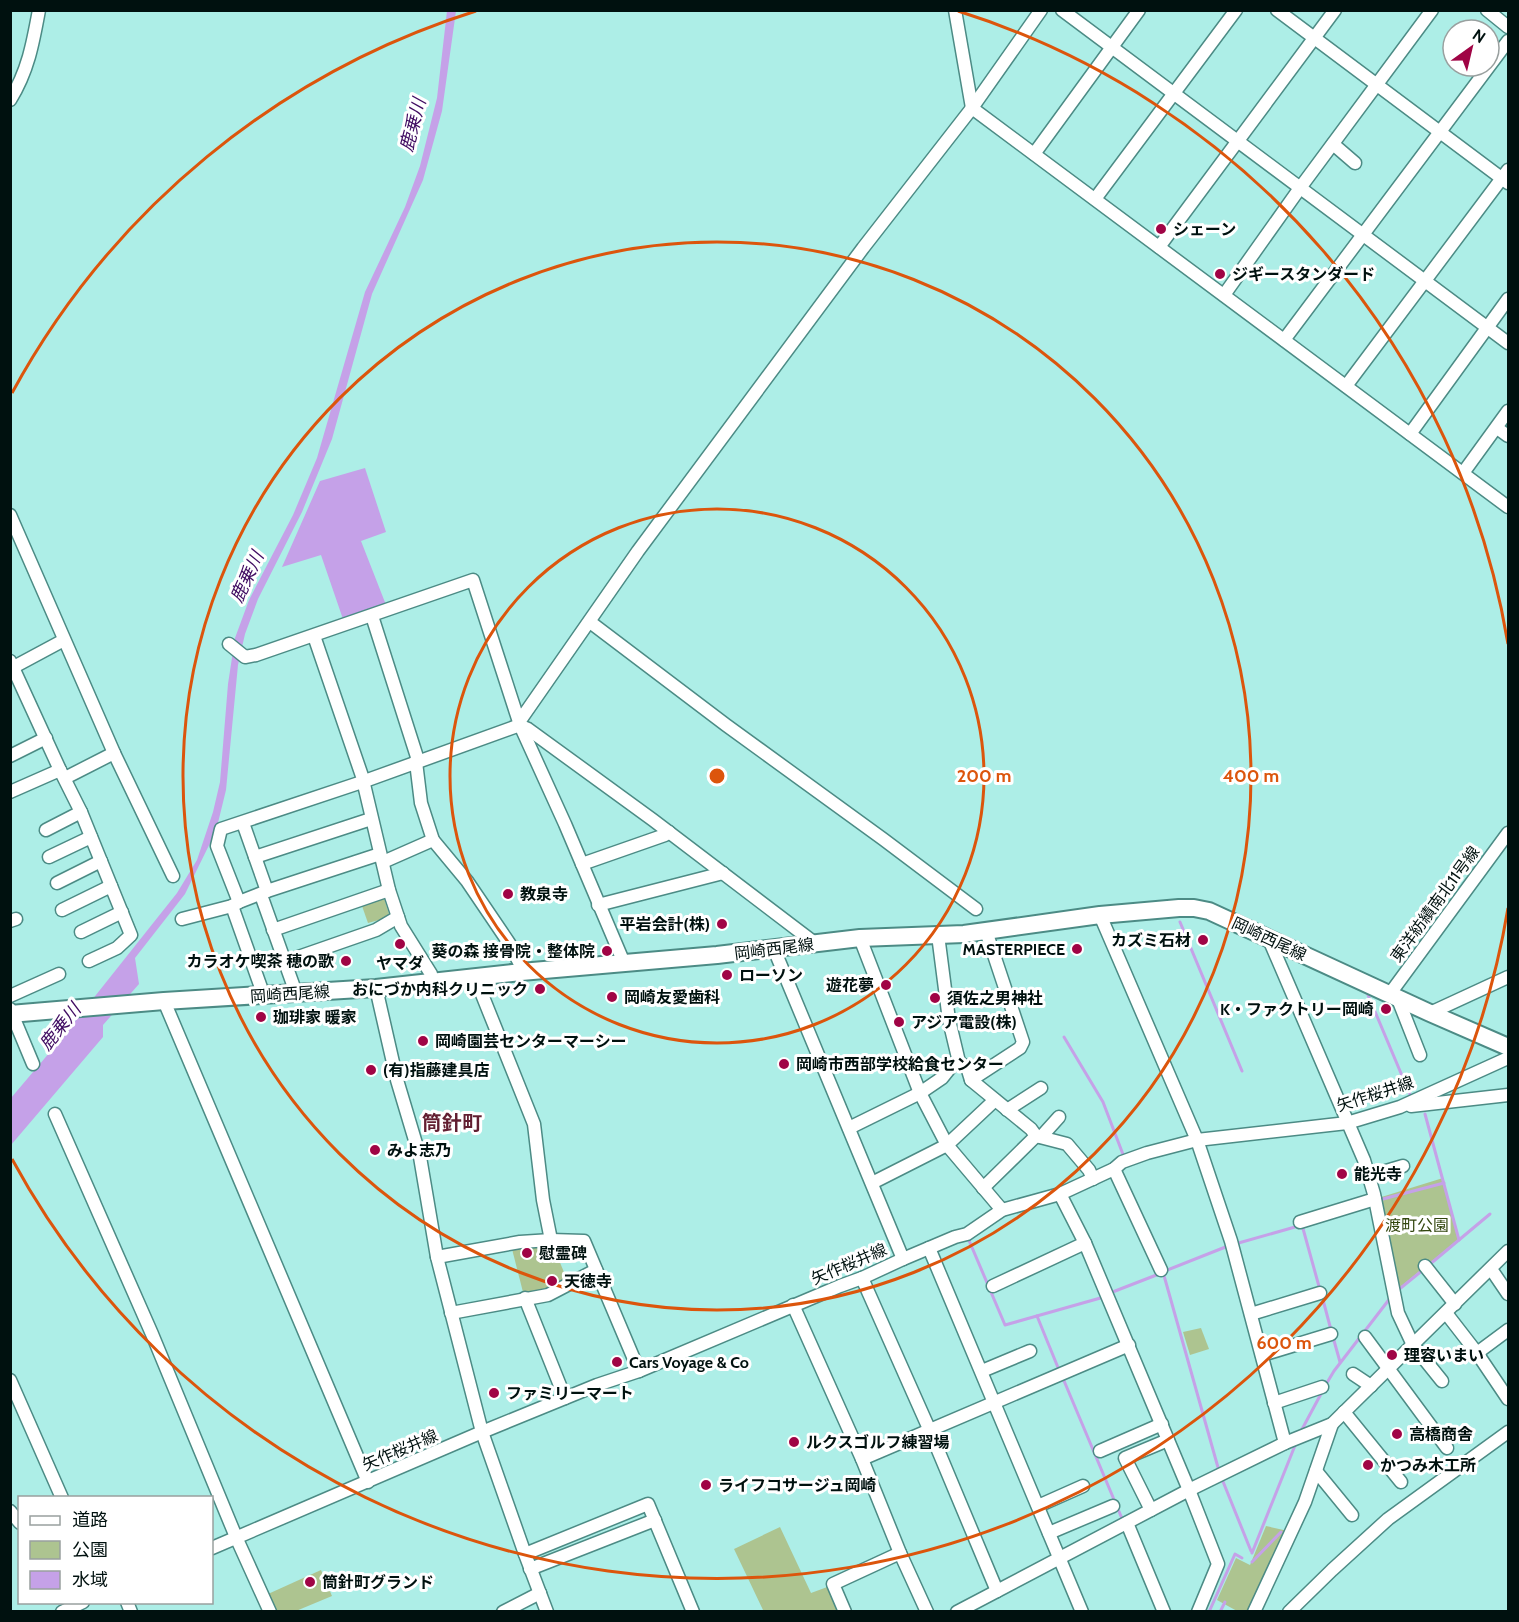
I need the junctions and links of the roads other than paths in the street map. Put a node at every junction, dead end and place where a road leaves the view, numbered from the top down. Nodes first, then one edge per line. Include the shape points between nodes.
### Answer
1 (39, 10) edge
2 (1041, 10) edge
3 (1062, 10) edge
4 (1139, 10) edge
5 (1236, 10) edge
6 (1277, 10) edge
7 (1335, 10) edge
8 (1432, 10) edge
9 (1487, 10) edge
10 (958, 11) edge
11 (1509, 27) edge
12 (1314, 38) junction
13 (1509, 41) edge
14 (1111, 47) junction
15 (1377, 85) junction
16 (1174, 94) junction
17 (10, 100) edge
18 (972, 108) junction
19 (1440, 132) junction
20 (1238, 141) junction
21 (1333, 144) junction
22 (1034, 154) junction
23 (1355, 163) dead end
24 (1506, 177) edge
25 (1300, 188) junction
26 (1095, 199) junction
27 (1363, 235) junction
28 (1159, 247) junction
29 (1426, 281) junction
30 (1224, 295) junction
31 (1509, 299) edge
32 (1487, 327) junction
33 (1284, 340) junction
34 (1509, 343) edge
35 (1346, 386) junction
36 (1509, 411) edge
37 (1497, 428) junction
38 (1410, 434) junction
39 (1509, 436) edge
40 (1462, 473) junction
41 (1509, 507) edge
42 (10, 515) edge
43 (372, 616) junction
44 (590, 622) junction
45 (314, 636) junction
46 (64, 640) junction
47 (229, 644) dead end
48 (11, 666) edge
49 (520, 724) junction
50 (46, 738) junction
51 (114, 753) junction
52 (10, 756) edge
53 (416, 762) junction
54 (62, 774) junction
55 (362, 782) junction
56 (10, 792) edge
57 (81, 812) junction
58 (371, 819) junction
59 (243, 823) junction
60 (46, 830) dead end
61 (669, 832) junction
62 (1509, 832) edge
63 (91, 837) junction
64 (433, 840) junction
65 (49, 857) dead end
66 (255, 857) junction
67 (382, 858) junction
68 (101, 861) junction
69 (582, 864) junction
70 (723, 873) junction
71 (173, 876) dead end
72 (57, 883) dead end
73 (111, 886) junction
74 (389, 890) junction
75 (264, 893) junction
76 (235, 904) junction
77 (598, 905) junction
78 (976, 909) dead end
79 (62, 910) dead end
80 (122, 912) junction
81 (1100, 915) junction
82 (398, 917) junction
83 (182, 919) dead end
84 (273, 930) junction
85 (986, 931) junction
86 (81, 932) dead end
87 (938, 935) junction
88 (860, 938) junction
89 (1268, 938) junction
90 (816, 944) junction
91 (774, 949) junction
92 (89, 961) dead end
93 (284, 962) junction
94 (624, 963) junction
95 (521, 972) junction
96 (59, 974) dead end
97 (475, 977) junction
98 (1509, 977) edge
99 (432, 982) junction
100 (376, 988) junction
101 (296, 993) junction
102 (10, 996) edge
103 (264, 996) junction
104 (1393, 997) junction
105 (164, 1001) junction
106 (11, 1013) edge
107 (1430, 1013) junction
108 (1509, 1047) edge
109 (1420, 1055) dead end
110 (1509, 1058) edge
111 (959, 1062) junction
112 (33, 1064) dead end
113 (971, 1080) junction
114 (1041, 1088) dead end
115 (920, 1093) junction
116 (1509, 1095) edge
117 (995, 1100) junction
118 (1400, 1107) junction
119 (1007, 1110) junction
120 (55, 1114) dead end
121 (1059, 1117) dead end
122 (1347, 1123) junction
123 (849, 1128) junction
124 (1038, 1136) junction
125 (1197, 1140) junction
126 (947, 1145) junction
127 (1404, 1166) dead end
128 (1114, 1169) junction
129 (1369, 1176) junction
130 (1093, 1179) junction
131 (872, 1182) junction
132 (982, 1188) junction
133 (1060, 1194) junction
134 (1375, 1199) junction
135 (1002, 1210) junction
136 (1300, 1222) dead end
137 (551, 1240) junction
138 (1085, 1243) junction
139 (929, 1248) junction
140 (1509, 1251) edge
141 (437, 1257) junction
142 (903, 1258) junction
143 (1425, 1266) dead end
144 (1491, 1269) junction
145 (596, 1270) junction
146 (1161, 1270) dead end
147 (862, 1278) junction
148 (993, 1286) dead end
149 (1320, 1293) dead end
150 (1509, 1294) edge
151 (525, 1298) junction
152 (794, 1305) junction
153 (1450, 1308) junction
154 (452, 1313) junction
155 (1251, 1314) junction
156 (1509, 1330) edge
157 (1331, 1334) dead end
158 (1365, 1337) dead end
159 (1128, 1344) junction
160 (1413, 1345) junction
161 (1030, 1351) dead end
162 (1477, 1353) junction
163 (1262, 1355) junction
164 (1388, 1369) junction
165 (639, 1371) junction
166 (982, 1371) junction
167 (1353, 1374) dead end
168 (10, 1380) edge
169 (1442, 1381) dead end
170 (1371, 1386) junction
171 (1322, 1387) dead end
172 (565, 1398) junction
173 (1509, 1399) edge
174 (995, 1403) junction
175 (1274, 1403) junction
176 (1344, 1412) junction
177 (1162, 1424) junction
178 (1332, 1424) junction
179 (930, 1431) junction
180 (483, 1432) junction
181 (1509, 1432) edge
182 (1168, 1440) junction
183 (1285, 1443) junction
184 (1447, 1448) dead end
185 (1100, 1451) dead end
186 (862, 1459) junction
187 (1316, 1471) junction
188 (368, 1482) junction
189 (1401, 1482) dead end
190 (1083, 1486) dead end
191 (1189, 1490) junction
192 (62, 1496) edge
193 (1038, 1506) junction
194 (1113, 1506) dead end
195 (1151, 1510) junction
196 (1352, 1515) dead end
197 (655, 1520) junction
198 (1127, 1523) junction
199 (1049, 1533) junction
200 (236, 1537) junction
201 (213, 1548) edge
202 (900, 1552) junction
203 (525, 1554) junction
204 (1059, 1559) junction
205 (530, 1569) junction
206 (997, 1591) junction
207 (540, 1593) junction
208 (80, 1605) edge
209 (62, 1611) edge
210 (270, 1611) edge
211 (503, 1611) edge
212 (547, 1611) edge
213 (693, 1611) edge
214 (845, 1611) edge
215 (927, 1611) edge
216 (957, 1611) edge
217 (1082, 1611) edge
218 (1164, 1611) edge
219 (1198, 1611) edge
220 (1254, 1611) edge
221 (1289, 1611) edge

1 - 17 street via 29,59
2 - 18 street
3 - 14 street
4 - 14 street
5 - 16 street
6 - 12 street
7 - 12 street
8 - 15 street
9 - 11 street
10 - 18 street
12 - 15 street
12 - 20 street
13 - 19 street
14 - 16 street
14 - 22 street
15 - 19 street
15 - 21 street
16 - 20 street
16 - 26 street
18 - 22 street
18 - 44 street via 860,244
19 - 24 street
19 - 27 street
20 - 25 street
20 - 28 street
21 - 23 street
21 - 25 street
22 - 26 street
24 - 29 street
25 - 27 street
25 - 30 street
26 - 28 street
27 - 29 street
27 - 33 street
28 - 30 street
29 - 32 street
29 - 35 street
30 - 33 street
31 - 32 street
32 - 34 street
32 - 38 street
33 - 35 street
35 - 38 street
36 - 37 street
37 - 39 street
37 - 40 street
38 - 40 street
40 - 41 street
42 - 46 street
43 - 45 street
43 - 49 street via 473,580
43 - 53 street
44 - 49 street
44 - 78 street
45 - 47 street via 245,657
45 - 55 street
46 - 48 street
46 - 51 street
48 - 50 street
49 - 53 street
49 - 61 street
49 - 69 street
50 - 52 street
50 - 54 street
51 - 54 street
51 - 71 street
53 - 55 street
53 - 64 street via 421,803
54 - 56 street
54 - 57 street
55 - 58 street
55 - 59 street
57 - 60 street
57 - 63 street
58 - 66 street
58 - 67 street
59 - 66 street
59 - 76 street via 221,829 217,844
61 - 69 street
61 - 70 street
62 - 104 street, 東洋紡績南北11号線
63 - 65 street
63 - 68 street
64 - 67 street
64 - 95 street via 467,881 509,943
66 - 75 street
67 - 74 street
67 - 75 street
68 - 72 street
68 - 73 street
69 - 77 street
70 - 77 street
70 - 90 street
73 - 79 street
73 - 80 street
74 - 82 street
74 - 84 street
75 - 76 street
75 - 84 street
76 - 83 street
76 - 103 street
77 - 94 street
80 - 86 street
80 - 92 street via 131,935 117,948
81 - 85 main road, 岡崎西尾線
81 - 89 main road, 岡崎西尾線 via 1194,908
81 - 125 street
82 - 93 street via 376,930
82 - 99 street
84 - 93 street
85 - 87 main road, 岡崎西尾線
85 - 113 street via 1023,1042 1020,1048
87 - 88 main road, 岡崎西尾線
87 - 111 street via 949,1020
88 - 90 main road, 岡崎西尾線
88 - 115 street
89 - 104 main road, 岡崎西尾線
89 - 122 street
90 - 91 main road, 岡崎西尾線
91 - 94 main road, 岡崎西尾線
91 - 123 street
93 - 101 street
94 - 95 main road, 岡崎西尾線
95 - 97 main road, 岡崎西尾線
96 - 102 street
97 - 99 main road, 岡崎西尾線
97 - 137 street via 534,1124
98 - 107 street
99 - 100 main road, 岡崎西尾線
100 - 101 main road, 岡崎西尾線
100 - 141 street via 420,1157
101 - 103 main road, 岡崎西尾線
103 - 105 main road, 岡崎西尾線
104 - 107 main road, 岡崎西尾線
104 - 109 street
105 - 106 main road, 岡崎西尾線
105 - 188 street
106 - 112 street
107 - 108 main road, 岡崎西尾線
110 - 118 street, 矢作桜井線
111 - 113 street via 967,1067
111 - 115 street
113 - 117 street
114 - 119 street
115 - 123 street
115 - 126 street
116 - 118 street
117 - 119 street
117 - 126 street
118 - 122 street, 矢作桜井線
119 - 124 street
120 - 200 street
121 - 124 street
122 - 125 street, 矢作桜井線
122 - 129 street
123 - 131 street
124 - 130 street via 1067,1144
124 - 132 street
125 - 128 street, 矢作桜井線 via 1147,1153
125 - 155 street
126 - 131 street
126 - 132 street
127 - 129 street
128 - 130 street, 矢作桜井線
128 - 146 street
129 - 134 street
130 - 133 street, 矢作桜井線
131 - 142 street
132 - 135 street
133 - 135 street, 矢作桜井線
133 - 138 street
134 - 136 street
134 - 160 street via 1398,1313
135 - 139 street, 矢作桜井線 via 967,1233
137 - 141 street
137 - 145 street via 584,1241
138 - 148 street
138 - 159 street
139 - 142 street, 矢作桜井線
139 - 166 street
140 - 144 street
141 - 154 street
142 - 147 street, 矢作桜井線
143 - 153 street
144 - 150 street
144 - 153 street
145 - 151 street via 548,1294
145 - 165 street
147 - 152 street, 矢作桜井線
147 - 179 street
149 - 155 street
151 - 154 street
151 - 172 street
152 - 165 street, 矢作桜井線
152 - 186 street
153 - 160 street
153 - 162 street
154 - 180 street
155 - 163 street
156 - 162 street
157 - 163 street
158 - 164 street
159 - 174 street
159 - 177 street
160 - 164 street
160 - 169 street
161 - 166 street
162 - 173 street
163 - 175 street
164 - 170 street
164 - 184 street
165 - 172 street, 矢作桜井線
166 - 174 street
167 - 170 street
168 - 192 street
170 - 176 street
171 - 175 street
172 - 180 street, 矢作桜井線
174 - 179 street
174 - 193 street
175 - 183 street
176 - 178 street
176 - 189 street
177 - 182 street
177 - 185 street
178 - 183 street
178 - 187 street
179 - 186 street
179 - 206 street
180 - 188 street, 矢作桜井線
180 - 203 street
181 - 221 street via 1388,1519
182 - 191 street
182 - 195 street via 1125,1458
183 - 191 street
186 - 202 street
187 - 196 street
187 - 220 street
188 - 200 street, 矢作桜井線
190 - 193 street
191 - 195 street
191 - 219 street via 1218,1564
193 - 199 street
194 - 199 street
195 - 198 street
197 - 203 street via 648,1504
197 - 205 street
197 - 213 street
198 - 204 street
198 - 218 street
199 - 204 street
200 - 201 street, 矢作桜井線
200 - 210 street
202 - 214 street via 834,1584
202 - 215 street
203 - 205 street
204 - 206 street
204 - 217 street
205 - 207 street
206 - 216 street
207 - 211 street
207 - 212 street
208 - 209 street

